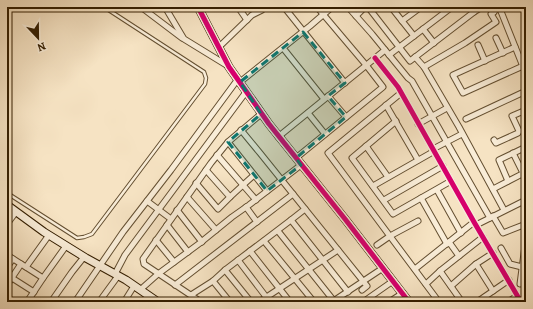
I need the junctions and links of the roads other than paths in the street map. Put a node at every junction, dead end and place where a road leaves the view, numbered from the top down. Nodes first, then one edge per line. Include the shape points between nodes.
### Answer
1 (104, 7) edge
2 (141, 7) edge
3 (165, 7) edge
4 (198, 7) edge
5 (238, 7) edge
6 (264, 7) edge
7 (284, 7) edge
8 (317, 7) edge
9 (332, 7) edge
10 (348, 7) edge
11 (366, 7) edge
12 (392, 7) edge
13 (421, 7) edge
14 (452, 7) edge
15 (470, 7) edge
16 (482, 7) edge
17 (488, 7) edge
18 (503, 7) edge
19 (493, 9) edge
20 (474, 12) junction
21 (324, 14) junction
22 (356, 16) junction
23 (247, 20) junction
24 (402, 21) junction
25 (423, 29) junction
26 (303, 32) junction
27 (414, 36) junction
28 (496, 38) dead end
29 (184, 39) junction
30 (434, 43) junction
31 (478, 45) dead end
32 (400, 46) junction
33 (219, 47) junction
34 (515, 47) junction
35 (283, 48) junction
36 (385, 50) junction
37 (503, 52) junction
38 (389, 55) junction
39 (415, 57) junction
40 (375, 58) junction
41 (485, 61) junction
42 (366, 65) junction
43 (523, 66) junction
44 (229, 67) junction
45 (424, 68) junction
46 (526, 74) edge
47 (239, 81) junction
48 (344, 82) junction
49 (526, 91) edge
50 (246, 92) junction
51 (401, 93) junction
52 (326, 97) junction
53 (386, 105) junction
54 (447, 108) junction
55 (526, 110) edge
56 (308, 113) junction
57 (261, 114) junction
58 (432, 116) junction
59 (346, 117) junction
60 (466, 119) dead end
61 (396, 121) junction
62 (418, 124) junction
63 (241, 130) junction
64 (325, 134) junction
65 (462, 134) junction
66 (278, 137) junction
67 (494, 140) dead end
68 (228, 142) junction
69 (447, 142) junction
70 (366, 146) junction
71 (526, 147) edge
72 (433, 150) junction
73 (513, 153) junction
74 (217, 155) junction
75 (296, 158) junction
76 (418, 160) junction
77 (301, 165) junction
78 (443, 166) junction
79 (206, 170) junction
80 (254, 175) junction
81 (525, 175) edge
82 (388, 177) junction
83 (281, 179) junction
84 (508, 181) junction
85 (451, 182) junction
86 (196, 183) junction
87 (243, 185) junction
88 (373, 186) junction
89 (493, 189) junction
90 (437, 190) junction
91 (267, 191) junction
92 (7, 193) edge
93 (293, 194) junction
94 (187, 197) junction
95 (230, 198) junction
96 (421, 198) junction
97 (256, 200) junction
98 (384, 200) junction
99 (526, 200) edge
100 (147, 201) junction
101 (7, 205) edge
102 (246, 207) junction
103 (305, 208) junction
104 (159, 210) junction
105 (177, 210) junction
106 (504, 210) junction
107 (16, 212) junction
108 (491, 217) junction
109 (171, 219) junction
110 (291, 220) junction
111 (418, 221) dead end
112 (257, 222) junction
113 (7, 224) edge
114 (476, 224) junction
115 (526, 224) edge
116 (167, 225) junction
117 (216, 230) junction
118 (278, 231) junction
119 (461, 233) junction
120 (49, 235) junction
121 (390, 236) junction
122 (483, 237) junction
123 (526, 238) edge
124 (156, 240) junction
125 (264, 241) junction
126 (202, 242) junction
127 (448, 243) junction
128 (377, 245) dead end
129 (66, 246) junction
130 (501, 248) dead end
131 (338, 250) junction
132 (250, 251) junction
133 (188, 252) junction
134 (493, 253) junction
135 (7, 255) edge
136 (459, 256) junction
137 (84, 257) junction
138 (13, 259) junction
139 (238, 260) junction
140 (323, 260) junction
141 (174, 262) junction
142 (476, 264) junction
143 (24, 266) junction
144 (101, 266) junction
145 (7, 267) edge
146 (524, 267) edge
147 (383, 268) junction
148 (309, 269) junction
149 (415, 269) junction
150 (225, 270) junction
151 (440, 271) junction
152 (158, 274) junction
153 (116, 275) junction
154 (12, 278) junction
155 (43, 278) junction
156 (295, 278) junction
157 (508, 280) junction
158 (213, 281) junction
159 (363, 281) junction
160 (393, 281) junction
161 (426, 284) junction
162 (520, 284) dead end
163 (7, 285) edge
164 (175, 285) junction
165 (451, 286) junction
166 (137, 288) junction
167 (279, 288) junction
168 (362, 290) dead end
169 (493, 291) junction
170 (34, 292) junction
171 (348, 292) junction
172 (402, 293) junction
173 (191, 295) junction
174 (517, 296) junction
175 (7, 297) edge
176 (266, 297) junction
177 (485, 297) junction
178 (148, 299) edge
179 (224, 300) edge
180 (333, 301) edge
181 (14, 302) edge
182 (27, 302) edge
183 (51, 302) edge
184 (75, 302) edge
185 (99, 302) edge
186 (124, 302) edge
187 (158, 302) edge
188 (201, 302) edge
189 (230, 302) edge
190 (251, 302) edge
191 (259, 302) edge
192 (270, 302) edge
193 (290, 302) edge
194 (314, 302) edge
195 (363, 302) edge
196 (389, 302) edge
197 (409, 302) edge
198 (439, 302) edge
199 (462, 302) edge
200 (477, 302) edge
201 (488, 302) edge
202 (508, 302) edge
203 (521, 302) edge

1 - 92 lane via 204,72 204,84 92,234 77,238
2 - 29 street
3 - 29 street
4 - 33 street
5 - 23 street
6 - 23 street
7 - 26 street
8 - 21 street
9 - 21 street
10 - 22 street
11 - 22 street
11 - 32 street
12 - 24 street
13 - 24 street
14 - 25 street
15 - 20 street
16 - 20 street
17 - 19 street
18 - 34 street via 500,9
19 - 45 street via 492,14 496,22
20 - 30 street
21 - 26 street
21 - 42 street
22 - 36 street
23 - 33 street
24 - 27 street
25 - 27 street
25 - 30 street
26 - 35 street
26 - 48 street
27 - 32 street
28 - 37 street
29 - 44 street
30 - 39 street
31 - 41 street
32 - 38 street
32 - 39 street via 410,61
33 - 44 street
34 - 37 street
34 - 43 street
35 - 47 street
35 - 52 street
36 - 38 street
36 - 40 street
37 - 41 street
38 - 58 street via 412,81
39 - 45 street
40 - 42 street
40 - 51 street
41 - 43 street via 453,75 463,93
42 - 48 street
42 - 59 street via 383,87
43 - 46 street
44 - 47 street
45 - 54 street
47 - 50 street
47 - 100 street
48 - 52 street
49 - 60 street
50 - 57 street
50 - 104 street
51 - 53 street
51 - 62 street
52 - 56 street
52 - 59 street
53 - 61 street
53 - 121 street via 328,153
54 - 58 street
54 - 65 street
55 - 67 street via 512,116 518,133 496,143
56 - 64 street
56 - 66 street
57 - 63 street
57 - 66 street
58 - 62 street
58 - 69 street
59 - 64 street
61 - 70 street
61 - 76 street
62 - 72 street
63 - 68 street
63 - 83 street
64 - 75 street
65 - 69 street
65 - 89 street
66 - 75 street
68 - 74 street
68 - 80 street
69 - 72 street
69 - 108 street
70 - 82 street
70 - 88 street via 352,158
71 - 73 street
72 - 76 street
72 - 78 street
73 - 81 street
73 - 84 street via 498,160
74 - 79 street
74 - 87 street
75 - 77 street
76 - 82 street
77 - 83 street
77 - 147 street
78 - 85 street
78 - 98 street
79 - 86 street
79 - 95 street
80 - 87 street
80 - 91 street
81 - 84 street
82 - 88 street
83 - 91 street
83 - 93 street
84 - 89 street
85 - 90 street
85 - 114 street
86 - 94 street
86 - 95 street via 218,209
87 - 95 street
87 - 97 street
88 - 98 street
89 - 106 street
90 - 96 street
90 - 119 street
91 - 97 street
93 - 103 street
93 - 112 street
94 - 105 street
94 - 117 street
96 - 98 street via 393,214
96 - 127 street
97 - 102 street
99 - 106 street
100 - 104 street
100 - 144 street
101 - 107 street
102 - 112 street
102 - 117 street
103 - 110 street
103 - 131 street
104 - 109 street
104 - 153 street via 125,255
105 - 109 street
105 - 126 street
106 - 108 street
107 - 113 street
107 - 120 street
108 - 114 street
108 - 115 street via 503,233
109 - 116 street
110 - 118 street
110 - 140 street
111 - 121 street
112 - 164 street
114 - 119 street
114 - 122 street
116 - 124 street
116 - 133 street
117 - 126 street
118 - 125 street
118 - 148 street
119 - 127 street
120 - 129 street
120 - 143 street
121 - 128 street
121 - 149 street
122 - 134 street
122 - 136 street
123 - 146 street
124 - 141 street
124 - 152 street via 143,259 144,264
125 - 132 street
125 - 156 street
126 - 133 street
127 - 136 street
127 - 149 street
129 - 137 street
129 - 155 street
130 - 146 street via 510,264
131 - 140 street
131 - 159 street
132 - 139 street
132 - 167 street
133 - 141 street
134 - 142 street
134 - 157 street
135 - 138 street
136 - 151 street
137 - 144 street
137 - 183 street
138 - 143 street
138 - 145 street
139 - 150 street
139 - 176 street
140 - 148 street
140 - 171 street
141 - 152 street
142 - 165 street
142 - 169 street
143 - 154 street
143 - 155 street
144 - 153 street
144 - 184 street
146 - 162 street
147 - 159 street
147 - 160 street
148 - 156 street
148 - 180 street
149 - 161 street
150 - 158 street
150 - 190 street
151 - 161 street
151 - 165 street
152 - 164 street
152 - 166 street
153 - 166 street
153 - 185 street
154 - 163 street
154 - 170 street
155 - 170 street
156 - 167 street
156 - 194 street
157 - 169 street
157 - 174 street
158 - 173 street
158 - 179 street
159 - 168 street via 367,286
159 - 171 street
160 - 172 street
160 - 195 street
161 - 198 street
164 - 173 street
165 - 199 street
166 - 178 street
166 - 186 street
167 - 176 street
167 - 193 street
169 - 177 street
170 - 182 street
171 - 180 street
172 - 196 street
172 - 197 street
173 - 188 street
174 - 202 street
174 - 203 street
175 - 181 street
176 - 191 street
176 - 192 street
177 - 200 street
177 - 201 street
178 - 187 street
179 - 189 street

